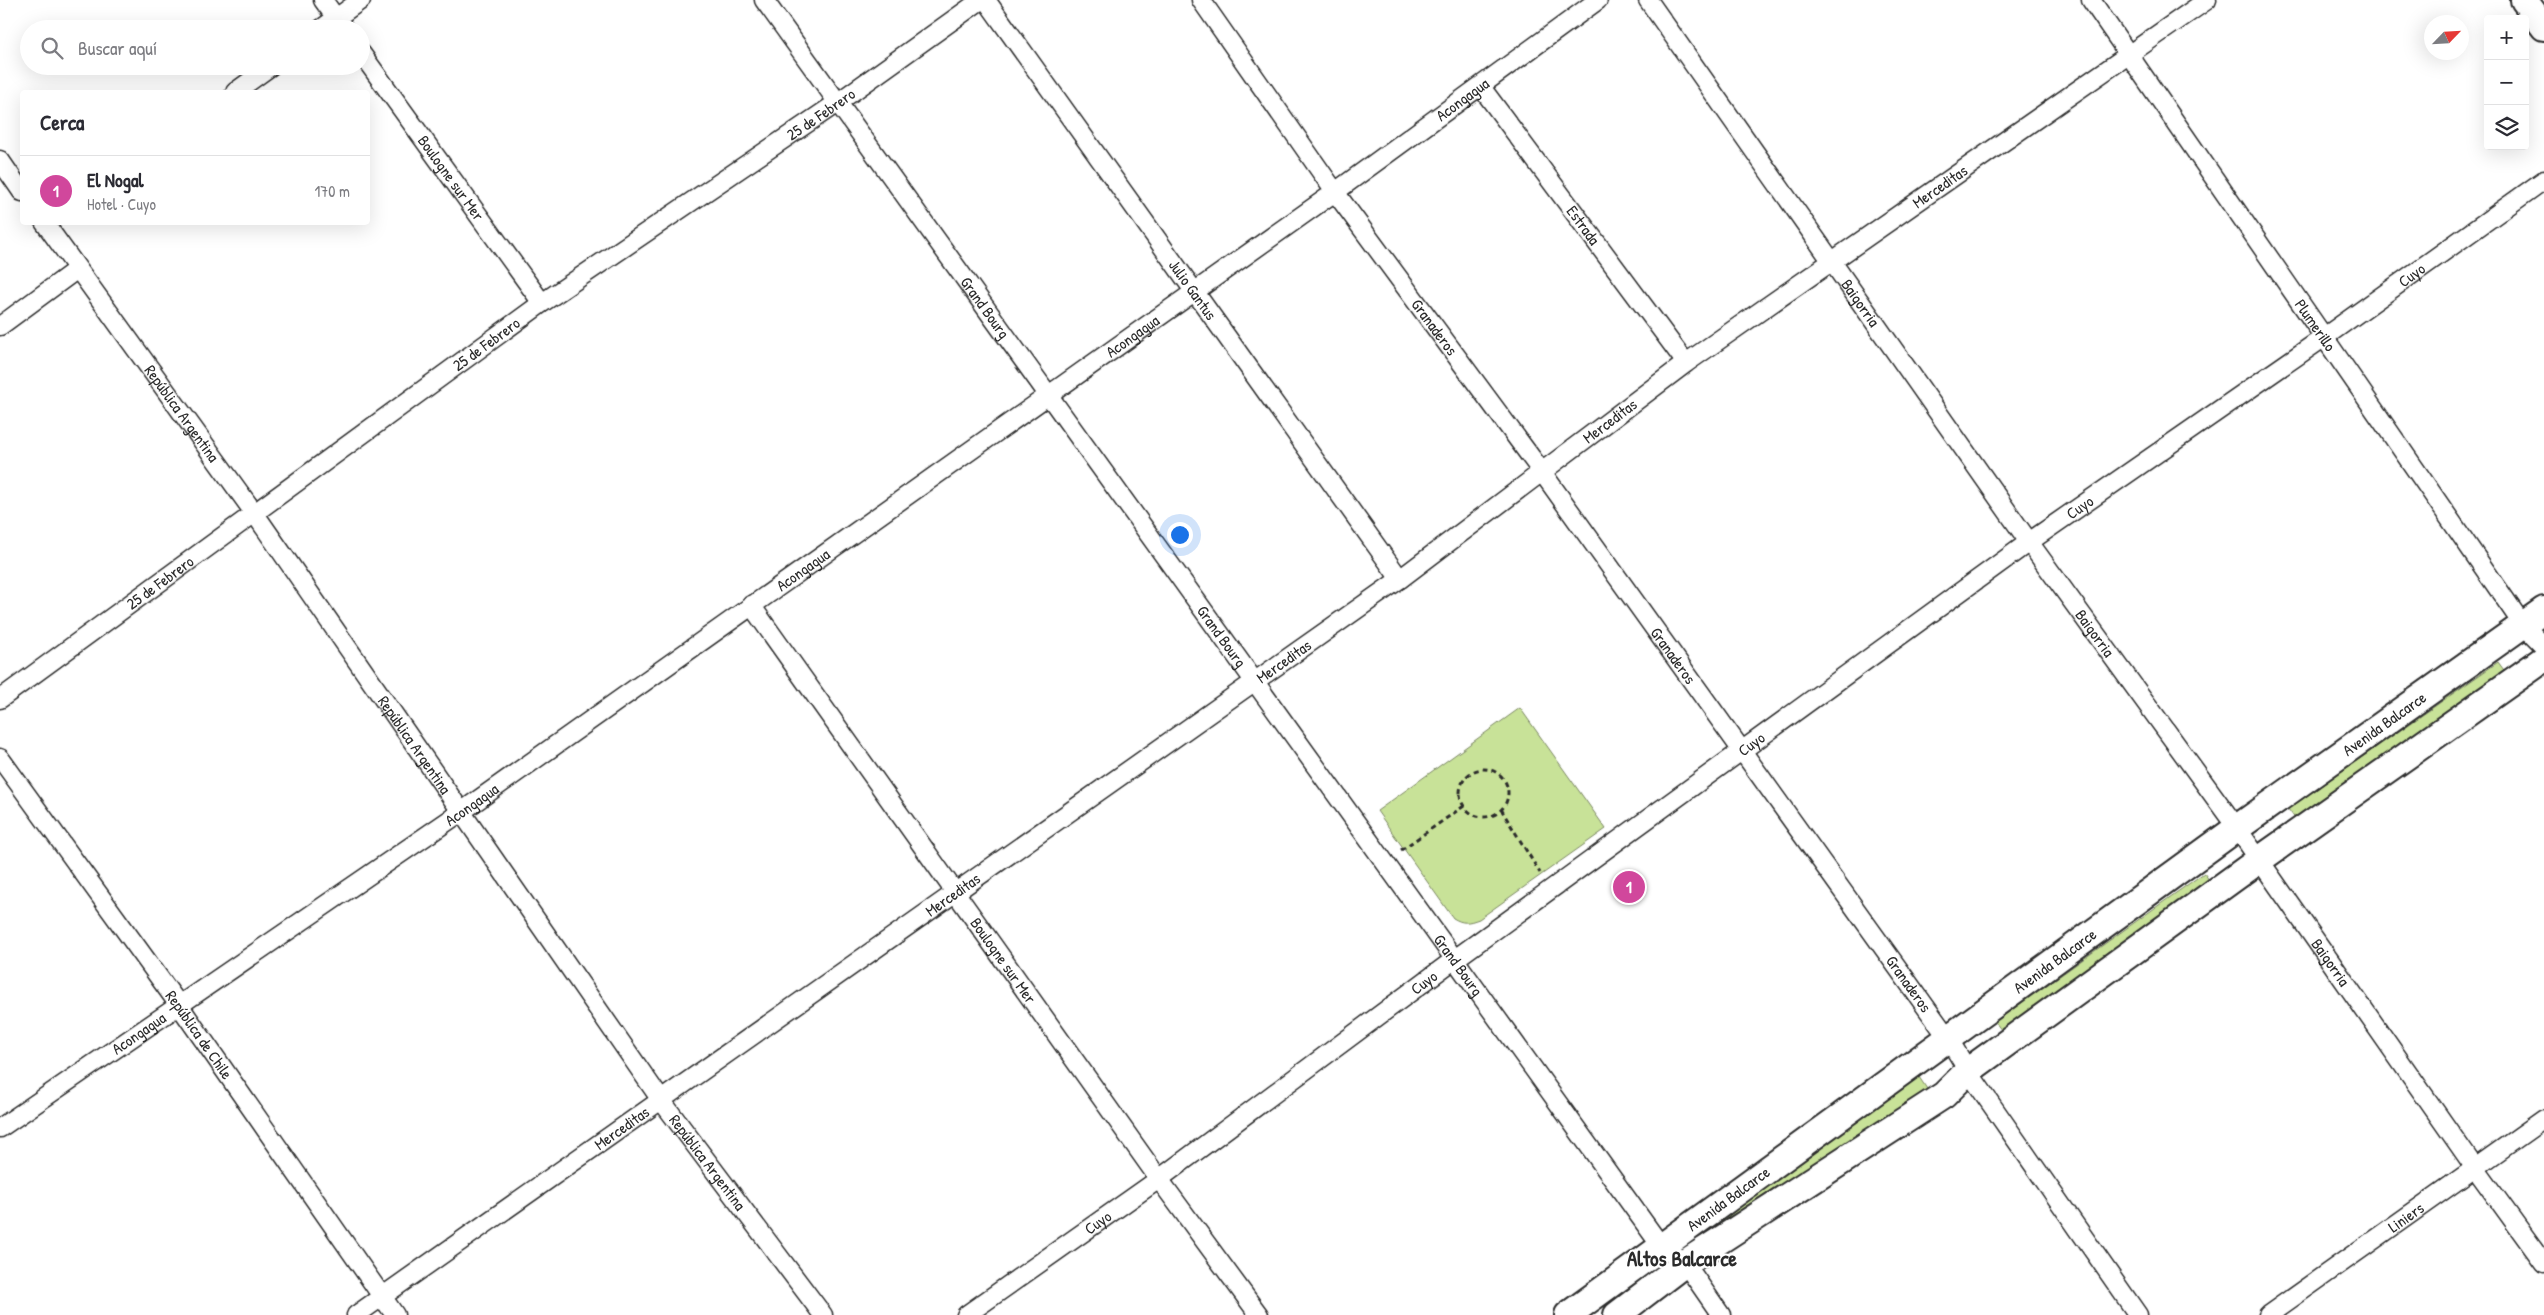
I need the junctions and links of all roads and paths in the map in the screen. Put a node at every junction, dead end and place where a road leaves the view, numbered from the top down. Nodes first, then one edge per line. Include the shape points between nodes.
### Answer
1 (323, 0) edge
2 (361, 0) edge
3 (764, 0) edge
4 (981, 0) edge
5 (986, 0) edge
6 (1202, 0) edge
7 (1598, 0) edge
8 (1648, 0) edge
9 (2091, 0) edge
10 (2207, 0) edge
11 (2524, 0) edge
12 (338, 20) edge
13 (343, 20) edge
14 (2544, 27) edge
15 (2130, 55) junction
16 (370, 65) edge
17 (259, 75) edge
18 (1481, 87) junction
19 (238, 90) edge
20 (837, 103) junction
21 (0, 160) edge
22 (2544, 180) edge
23 (20, 189) edge
24 (1335, 192) junction
25 (51, 225) edge
26 (1833, 262) junction
27 (76, 270) junction
28 (1194, 291) junction
29 (542, 303) junction
30 (0, 326) edge
31 (2323, 338) junction
32 (1686, 363) junction
33 (1048, 395) junction
34 (1542, 472) junction
35 (255, 514) junction
36 (2029, 542) junction
37 (1400, 579) junction
38 (751, 605) junction
39 (2544, 610) edge
40 (2523, 625) junction
41 (2544, 646) edge
42 (2544, 659) edge
43 (1255, 682) junction
44 (0, 699) edge
45 (1742, 751) junction
46 (0, 758) edge
47 (1464, 806) junction
48 (1501, 809) junction
49 (461, 812) junction
50 (2237, 828) junction
51 (2259, 860) junction
52 (1384, 861) junction
53 (955, 891) junction
54 (1551, 891) junction
55 (1456, 959) junction
56 (179, 1006) junction
57 (1948, 1038) junction
58 (1968, 1071) junction
59 (661, 1100) junction
60 (2544, 1119) edge
61 (0, 1128) edge
62 (2475, 1168) junction
63 (1159, 1178) junction
64 (1660, 1246) junction
65 (2544, 1263) edge
66 (1685, 1264) junction
67 (381, 1297) junction
68 (356, 1315) edge
69 (395, 1315) edge
70 (823, 1315) edge
71 (966, 1315) edge
72 (1259, 1315) edge
73 (1568, 1315) edge
74 (1617, 1315) edge
75 (1721, 1315) edge
76 (2138, 1315) edge
77 (2268, 1315) edge

1 - 12 street
2 - 13 street
3 - 20 street, Grand Bourg
4 - 20 street, 25 de Febrero
5 - 28 street, Julio Gantus
6 - 24 street, Granaderos
7 - 18 street, Acongagua
8 - 26 street, Baigorria
9 - 15 street, Plumerillo
10 - 15 street, Merceditas
11 - 14 main road
15 - 26 street, Merceditas
15 - 31 street, Plumerillo
16 - 29 street, Boulogne sur Mer
17 - 19 street
18 - 24 street, Acongagua
18 - 32 street, Estrada
20 - 29 street, 25 de Febrero
20 - 33 street, Grand Bourg
21 - 23 street
22 - 31 street, Cuyo
24 - 28 street, Acongagua
24 - 34 street, Granaderos
25 - 27 street, República Argentina
26 - 32 street, Merceditas
26 - 36 street, Baigorria
27 - 30 street
27 - 35 street, República Argentina
28 - 33 street, Acongagua
28 - 37 street, Julio Gantus
29 - 35 street, 25 de Febrero
31 - 36 street, Cuyo
31 - 40 street, Plumerillo
32 - 34 street, Merceditas
33 - 38 street, Acongagua
33 - 43 street, Grand Bourg
34 - 37 street, Merceditas
34 - 45 street, Granaderos
35 - 44 street, 25 de Febrero
35 - 49 street, República Argentina
36 - 45 street, Cuyo
36 - 50 street, Baigorria
37 - 43 street, Merceditas
38 - 49 street, Acongagua
38 - 53 street, Boulogne sur Mer
39 - 40 main road, Avenida Balcarce
40 - 41 street, Plumerillo
40 - 50 main road, Avenida Balcarce
42 - 51 main road, Avenida Balcarce
43 - 52 street, Grand Bourg
43 - 53 street, Merceditas
45 - 54 street, Cuyo
45 - 57 street, Granaderos
46 - 56 street, República de Chile
47 - 48 path via 1480,816 1495,814
47 - 48 path via 1460,796 1463,780 1484,768 1492,770 1505,781 1507,796
47 - 52 path
48 - 54 path
49 - 56 street, Acongagua
49 - 59 street, República Argentina
50 - 51 street, Baigorria
50 - 57 main road, Avenida Balcarce
51 - 58 main road, Avenida Balcarce
51 - 62 street, Baigorria
52 - 55 street, Grand Bourg
53 - 59 street, Merceditas
53 - 63 street, Boulogne sur Mer
54 - 55 street, Cuyo
55 - 63 street, Cuyo
55 - 64 street, Grand Bourg
56 - 61 street, Acongagua
56 - 67 street, República de Chile
57 - 58 street, Granaderos
57 - 64 main road, Avenida Balcarce
58 - 66 main road, Avenida Balcarce via 1944,1095
58 - 76 street, Granaderos
59 - 67 street, Merceditas
59 - 70 street, República Argentina
60 - 62 street, Liniers
62 - 65 street, Baigorria
62 - 77 street, Liniers
63 - 71 street, Cuyo
63 - 72 street, Boulogne sur Mer
64 - 66 street, Grand Bourg
64 - 73 main road, Avenida Balcarce
66 - 74 main road, Avenida Balcarce
66 - 75 street, Grand Bourg
67 - 68 street, Merceditas
67 - 69 street, República de Chile

